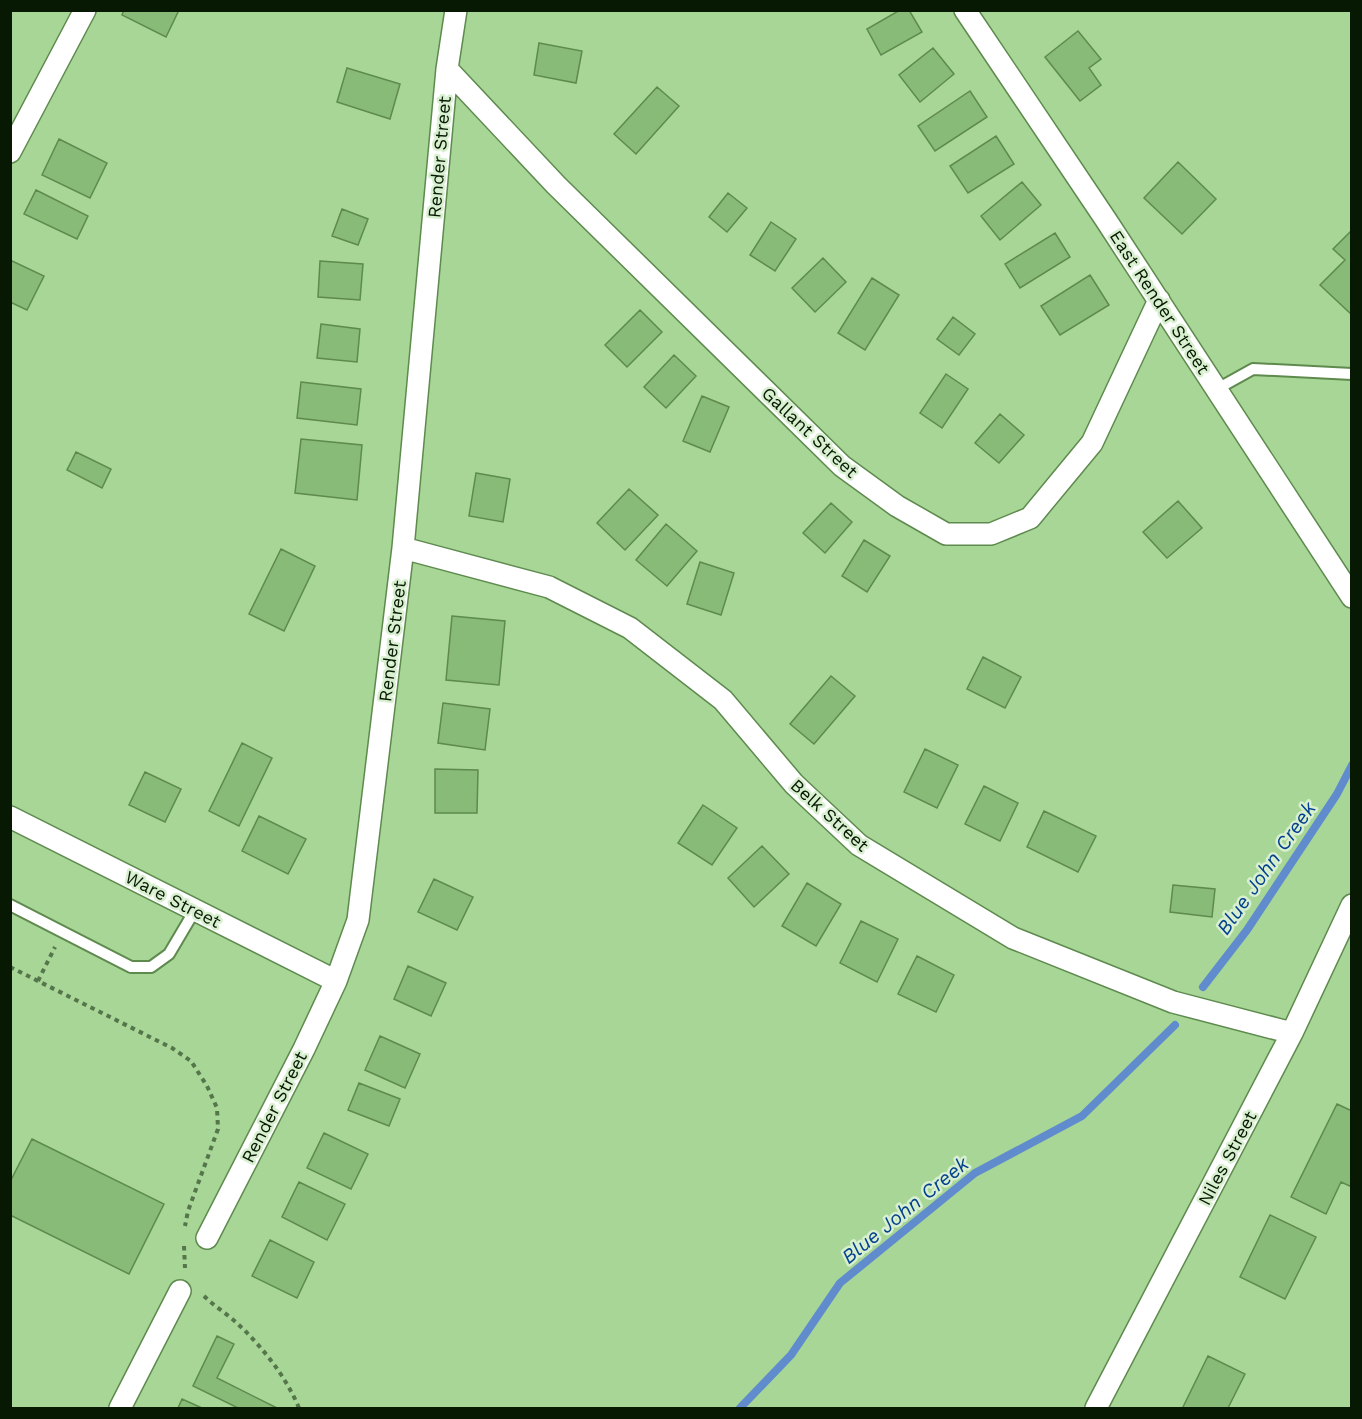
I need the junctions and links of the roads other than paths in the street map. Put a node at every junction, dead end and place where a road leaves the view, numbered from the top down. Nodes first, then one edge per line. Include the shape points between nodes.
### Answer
1 (85, 10) edge
2 (456, 10) edge
3 (964, 10) edge
4 (447, 69) junction
5 (10, 152) edge
6 (1159, 300) junction
7 (1352, 374) edge
8 (1217, 389) junction
9 (403, 548) junction
10 (1352, 597) edge
11 (10, 817) edge
12 (10, 905) edge
13 (1352, 905) edge
14 (195, 910) junction
15 (336, 981) junction
16 (1292, 1033) junction
17 (207, 1239) dead end
18 (184, 1284) road end
19 (120, 1408) edge
20 (1096, 1408) edge

1 - 5 street
2 - 4 street, Render Street
3 - 6 street, East Render Street
4 - 6 street, Gallant Street via 556,185 842,466 897,506 946,534 991,534 1030,518 1092,443
4 - 9 street, Render Street
6 - 8 street, East Render Street
7 - 8 lane via 1253,369
8 - 10 street, East Render Street
9 - 15 street, Render Street via 358,920
9 - 16 street, Belk Street via 549,587 630,628 723,700 794,784 859,845 1013,938 1173,1002
11 - 14 street, Ware Street
12 - 14 lane via 131,967 151,967 169,954
13 - 16 street, Niles Street
14 - 15 street, Ware Street
15 - 17 street, Render Street
16 - 20 street, Niles Street
18 - 19 street

